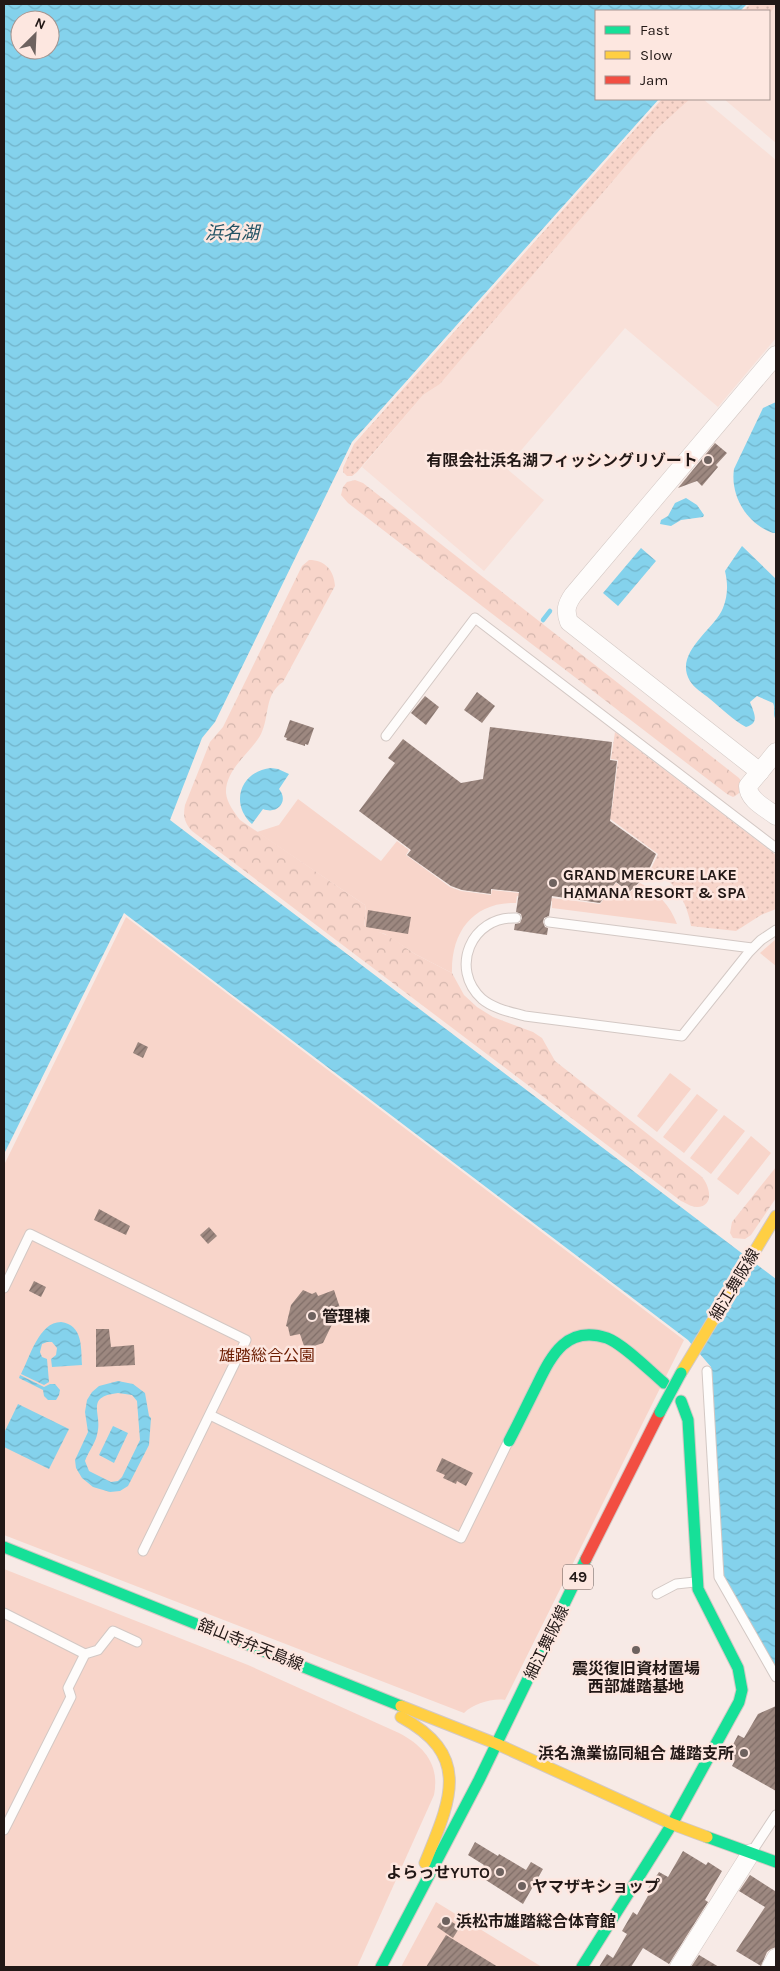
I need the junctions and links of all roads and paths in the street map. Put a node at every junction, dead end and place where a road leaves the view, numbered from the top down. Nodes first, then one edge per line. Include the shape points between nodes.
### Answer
1 (776, 355) edge
2 (386, 736) dead end
3 (776, 752) edge
4 (760, 772) junction
5 (776, 816) edge
6 (776, 848) edge
7 (516, 918) dead end
8 (549, 922) dead end
9 (776, 930) edge
10 (752, 948) junction
11 (776, 1216) edge
12 (4, 1288) edge
13 (707, 1371) dead end
14 (664, 1383) dead end
15 (681, 1401) dead end
16 (210, 1416) junction
17 (508, 1441) joint
18 (4, 1547) edge
19 (143, 1551) dead end
20 (698, 1581) junction
21 (657, 1594) dead end
22 (4, 1613) edge
23 (137, 1642) dead end
24 (85, 1654) junction
25 (294, 1661) junction
26 (776, 1677) edge
27 (497, 1744) junction
28 (776, 1815) edge
29 (672, 1824) junction
30 (4, 1830) edge
31 (751, 1853) junction
32 (776, 1862) edge
33 (399, 1931) junction
34 (776, 1958) edge
35 (381, 1967) edge
36 (582, 1967) edge
37 (679, 1967) edge
38 (771, 1967) edge

1 - 4 street via 573,595 567,603 566,613 569,622
2 - 6 lane via 475,618
3 - 4 street
4 - 5 street via 748,786 748,792
7 - 10 lane via 497,919 487,924 468,950 468,977 483,999 501,1009 525,1016 673,1035 682,1036
8 - 10 lane
9 - 10 lane
11 - 27 main road, 細江舞阪線 / 49, bridge via 690,1356 660,1412
12 - 16 lane via 30,1234 246,1340
13 - 26 lane via 719,1577
14 - 17 main road via 616,1342 586,1335 570,1339 553,1353
15 - 20 main road via 688,1420
16 - 17 lane via 461,1538
16 - 19 lane
18 - 25 main road, 舘山寺弁天島線
20 - 21 lane via 676,1584
20 - 29 main road via 702,1599 738,1668 742,1690 739,1702
22 - 24 lane
23 - 24 lane via 113,1631 98,1650
24 - 30 lane via 68,1688 71,1697
25 - 27 main road, 舘山寺弁天島線
25 - 33 main road via 417,1726 434,1739 445,1757 451,1778 448,1799
27 - 29 main road, 舘山寺弁天島線
27 - 33 main road, 細江舞阪線 / 49
28 - 31 lane
29 - 31 main road, 舘山寺弁天島線
29 - 36 main road
31 - 32 main road, 舘山寺弁天島線
31 - 37 street
33 - 35 main road, 細江舞阪線 / 49
34 - 38 street

